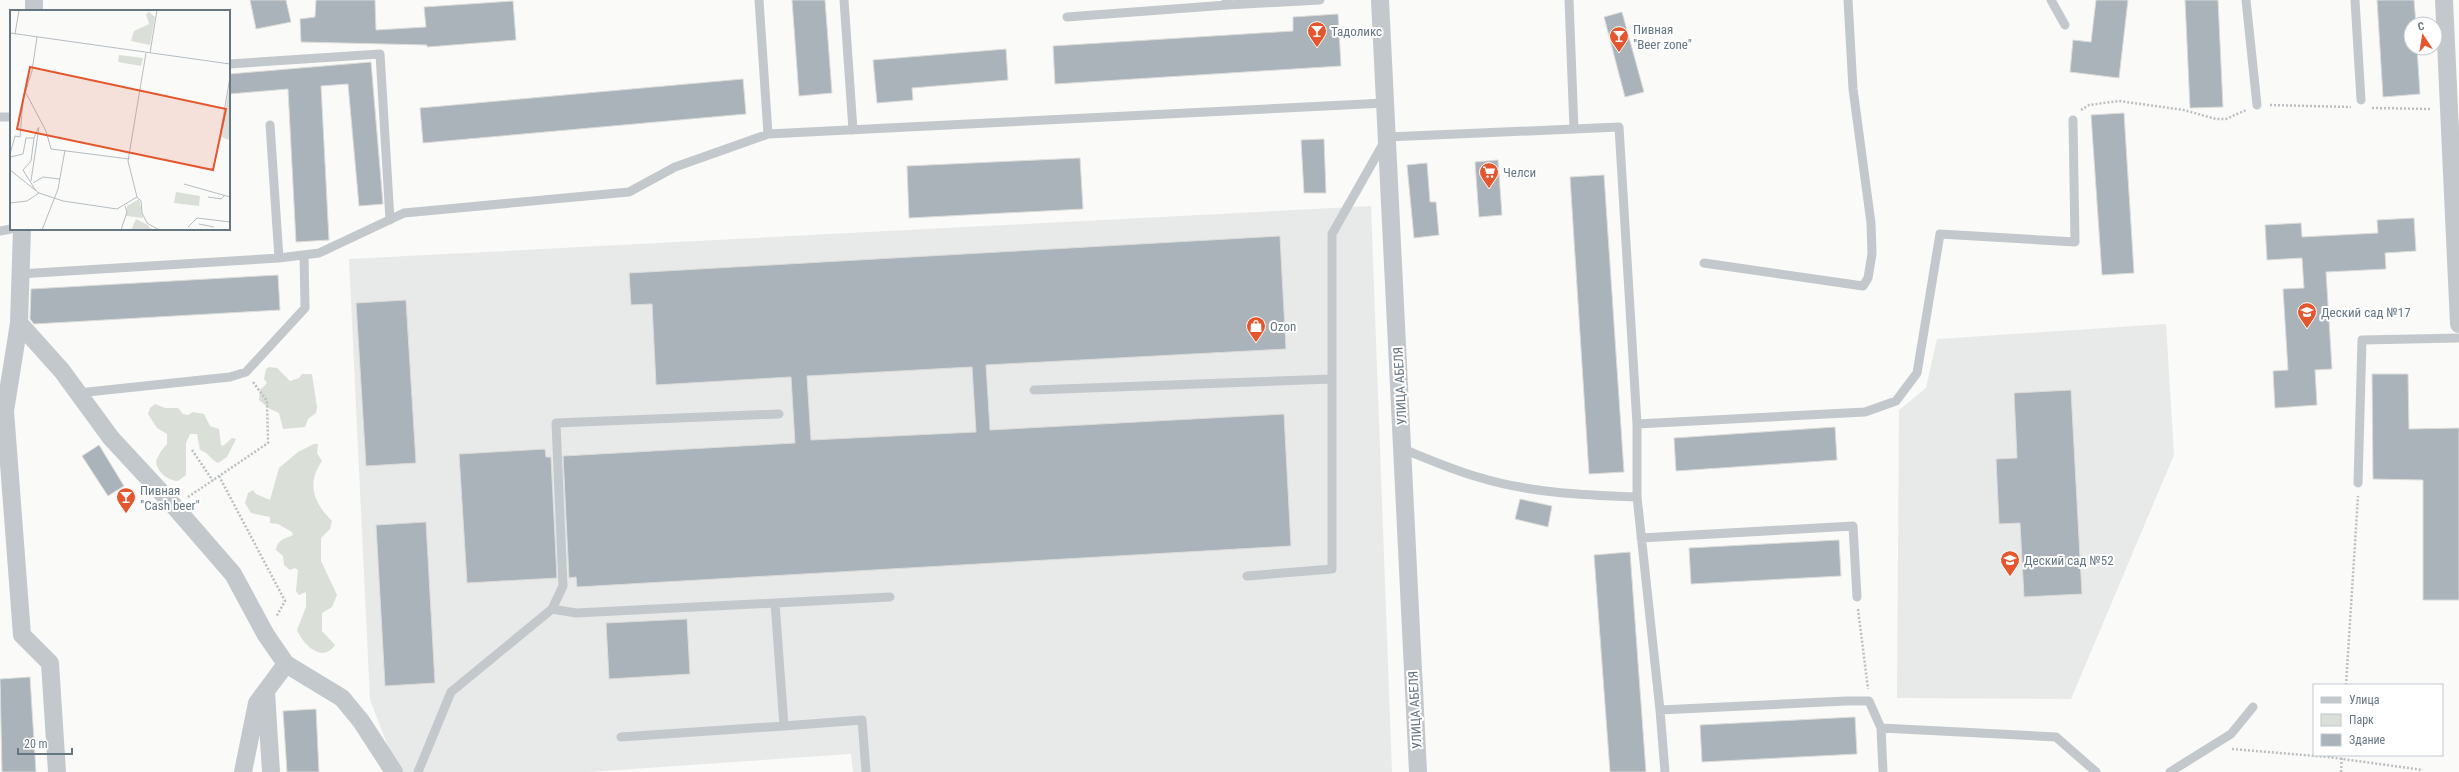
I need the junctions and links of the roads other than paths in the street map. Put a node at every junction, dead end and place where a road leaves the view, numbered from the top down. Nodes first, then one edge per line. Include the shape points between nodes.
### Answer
1 (759, 0) edge
2 (844, 0) edge
3 (1320, 0) edge
4 (1380, 0) edge
5 (1569, 0) edge
6 (1848, 0) edge
7 (2051, 0) edge
8 (2246, 0) edge
9 (2355, 0) edge
10 (2444, 0) edge
11 (1227, 3) edge
12 (1067, 17) dead end
13 (2065, 25) dead end
14 (230, 64) edge
15 (2361, 100) dead end
16 (1385, 103) junction
17 (2257, 105) road end
18 (2073, 120) road end
19 (270, 125) dead end
20 (1574, 129) junction
21 (853, 130) junction
22 (768, 134) junction
23 (1387, 137) junction
24 (390, 220) junction
25 (10, 229) edge
26 (22, 230) edge
27 (0, 231) edge
28 (304, 255) junction
29 (279, 258) junction
30 (1704, 263) dead end
31 (20, 274) junction
32 (19, 323) junction
33 (2459, 324) edge
34 (2459, 338) edge
35 (1332, 379) junction
36 (1034, 390) dead end
37 (78, 393) junction
38 (779, 414) dead end
39 (1637, 424) junction
40 (1404, 449) junction
41 (2358, 483) road end
42 (1637, 497) junction
43 (1641, 538) junction
44 (1247, 576) dead end
45 (890, 597) dead end
46 (1857, 597) road end
47 (775, 603) junction
48 (552, 609) junction
49 (286, 664) junction
50 (266, 692) junction
51 (2253, 707) dead end
52 (1660, 710) junction
53 (784, 726) junction
54 (1881, 728) junction
55 (621, 738) dead end
56 (58, 772) edge
57 (243, 772) edge
58 (271, 772) edge
59 (394, 772) edge
60 (418, 772) edge
61 (866, 772) edge
62 (1418, 772) edge
63 (1665, 772) edge
64 (1883, 772) edge
65 (2096, 772) edge
66 (2170, 772) edge

1 - 22 lane
2 - 21 lane
3 - 11 lane
4 - 16 street, УЛИЦА АБЕЛЯ
5 - 20 lane
6 - 30 lane via 1853,89 1871,223 1872,254 1868,278 1863,286
7 - 13 lane
8 - 17 lane
9 - 15 lane
10 - 33 street
11 - 12 lane
14 - 24 lane via 380,54
16 - 21 lane
16 - 23 street, УЛИЦА АБЕЛЯ
18 - 39 lane via 2075,242 1940,234 1917,373 1896,401 1865,412
19 - 29 lane
20 - 23 lane
20 - 39 lane via 1619,127
21 - 22 lane
22 - 24 lane via 674,167 629,192 404,213
23 - 35 lane via 1332,234
23 - 40 street, УЛИЦА АБЕЛЯ
24 - 28 lane via 319,253
25 - 27 lane
26 - 31 street
28 - 29 lane
28 - 37 lane via 304,308 246,372 230,377
29 - 31 lane
31 - 32 street
32 - 37 street
32 - 56 street via 5,411 22,635 50,663
34 - 41 lane via 2362,340
35 - 36 lane
35 - 44 lane via 1332,569
37 - 49 street via 111,438 233,574 266,635
38 - 48 lane via 556,423 563,586
39 - 42 lane
40 - 42 lane via 1478,477 1514,486
40 - 62 street, УЛИЦА АБЕЛЯ
42 - 43 lane
43 - 46 lane via 1853,526
43 - 52 lane
45 - 47 lane
47 - 48 lane via 576,613
47 - 53 lane
48 - 60 lane via 451,692
49 - 50 street
49 - 59 street via 342,698 361,721
50 - 57 street via 257,703
50 - 58 street
51 - 66 lane via 2231,734
52 - 54 lane via 1869,701
52 - 63 lane
53 - 55 lane
53 - 61 lane via 862,720
54 - 64 lane
54 - 65 lane via 2056,737

